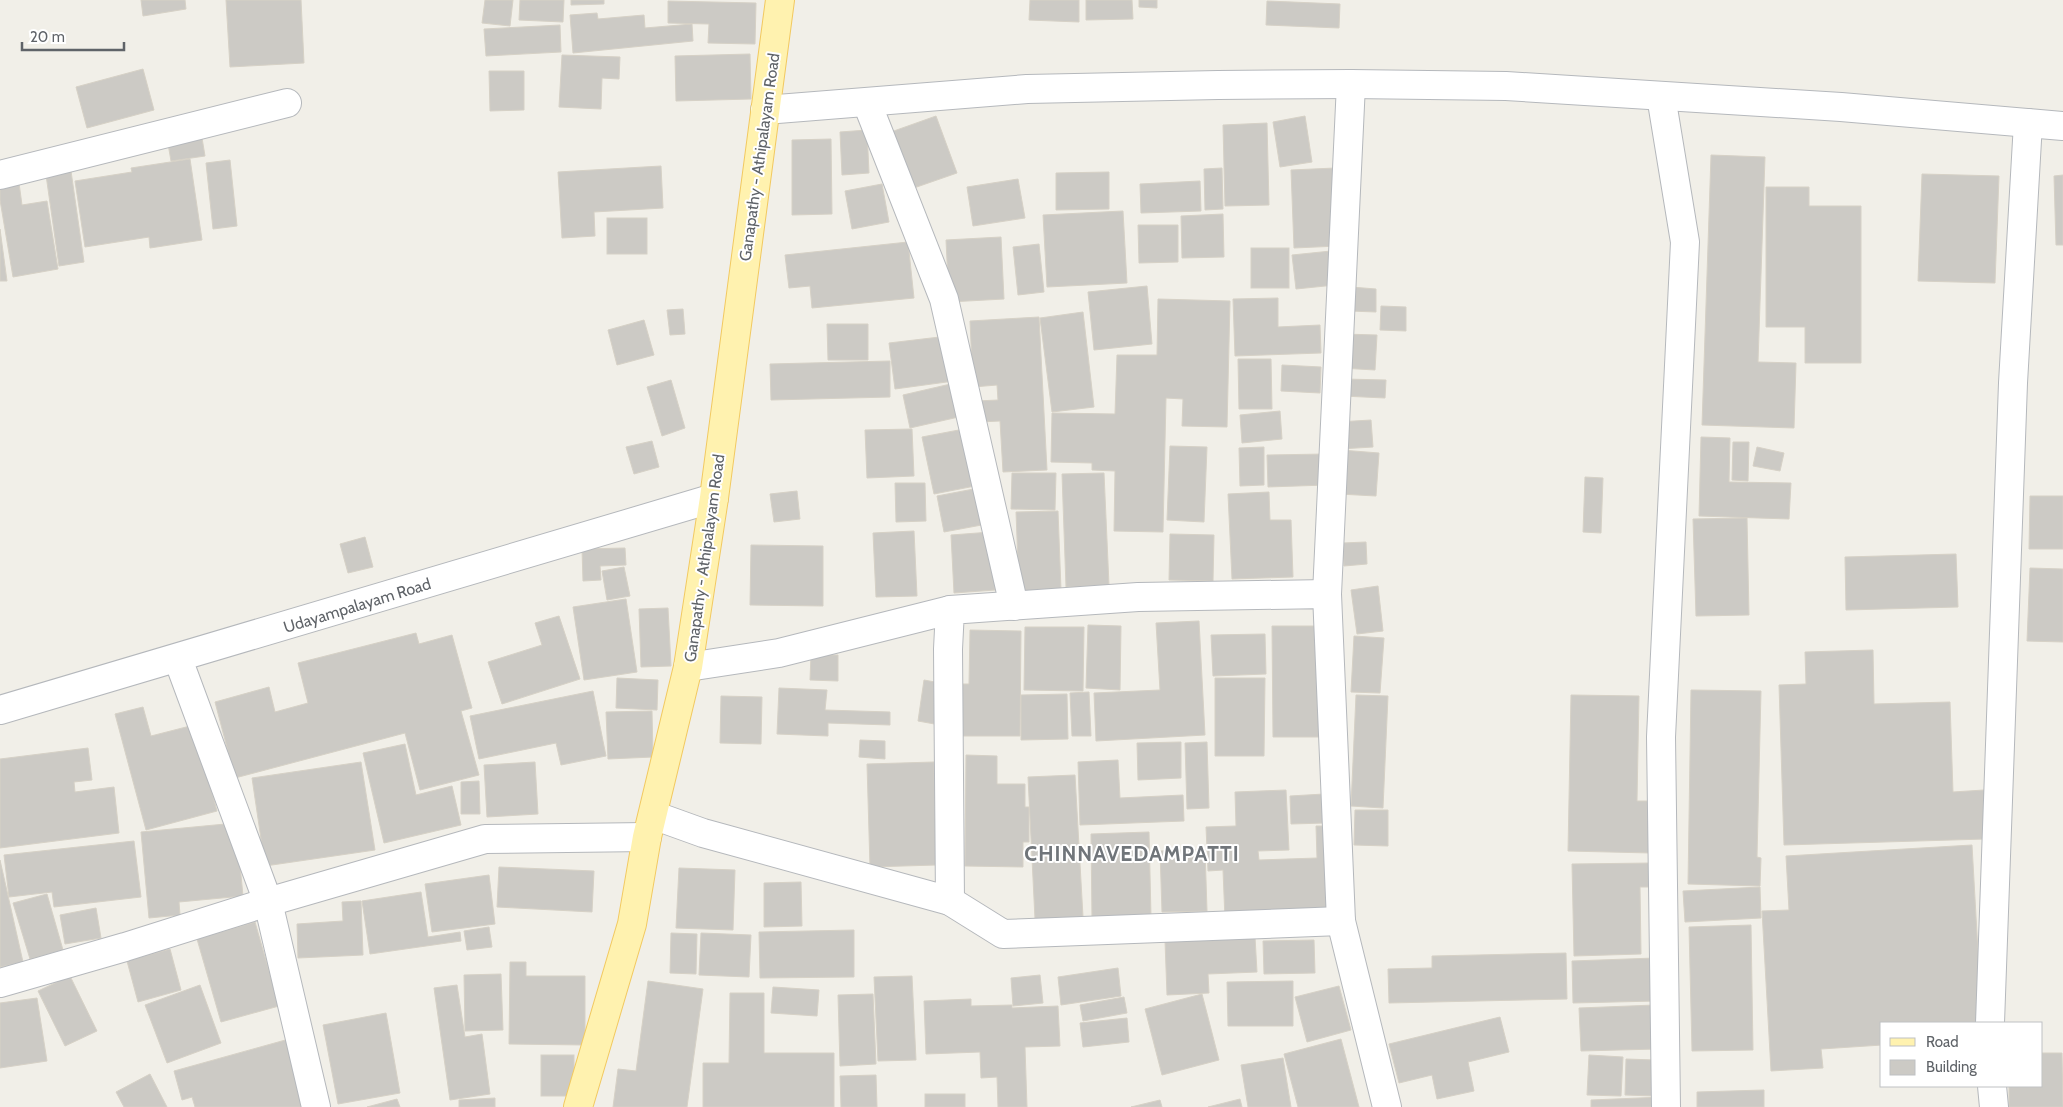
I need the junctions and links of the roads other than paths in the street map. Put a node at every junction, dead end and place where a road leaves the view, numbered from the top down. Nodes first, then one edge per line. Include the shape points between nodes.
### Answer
1 (780, 0) edge
2 (1351, 84) junction
3 (1660, 96) junction
4 (287, 103) dead end
5 (867, 103) junction
6 (765, 110) junction
7 (2028, 123) junction
8 (2063, 126) edge
9 (0, 174) edge
10 (714, 498) junction
11 (1327, 594) junction
12 (1014, 606) junction
13 (950, 610) junction
14 (178, 659) junction
15 (688, 667) junction
16 (0, 710) edge
17 (650, 826) junction
18 (950, 901) junction
19 (268, 902) junction
20 (1342, 921) junction
21 (0, 983) edge
22 (1990, 1022) edge
23 (1992, 1087) edge
24 (316, 1107) edge
25 (578, 1107) edge
26 (1387, 1107) edge
27 (1666, 1107) edge
28 (1994, 1107) edge

1 - 6 main road, Ganapathy - Athipalayam Road
2 - 3 street via 1506,86
2 - 5 street via 1028,89
2 - 11 street
3 - 7 street
3 - 27 street via 1685,242 1661,737
4 - 9 street
5 - 6 street
5 - 12 street via 944,299
6 - 10 main road, Ganapathy - Athipalayam Road
7 - 8 street
7 - 22 street via 2013,383
10 - 14 street, Udayampalayam Road
10 - 15 main road, Ganapathy - Athipalayam Road
11 - 12 street via 1138,597
11 - 20 street
12 - 13 street
13 - 15 street via 779,652
13 - 18 street
14 - 16 street, Udayampalayam Road
14 - 19 street
15 - 17 main road, Ganapathy - Athipalayam Road
17 - 18 street via 703,833
17 - 19 street via 485,839
17 - 25 main road, Ganapathy - Athipalayam Road via 632,924
18 - 20 street via 1003,934
19 - 21 street
19 - 24 street
20 - 26 street
23 - 28 street

